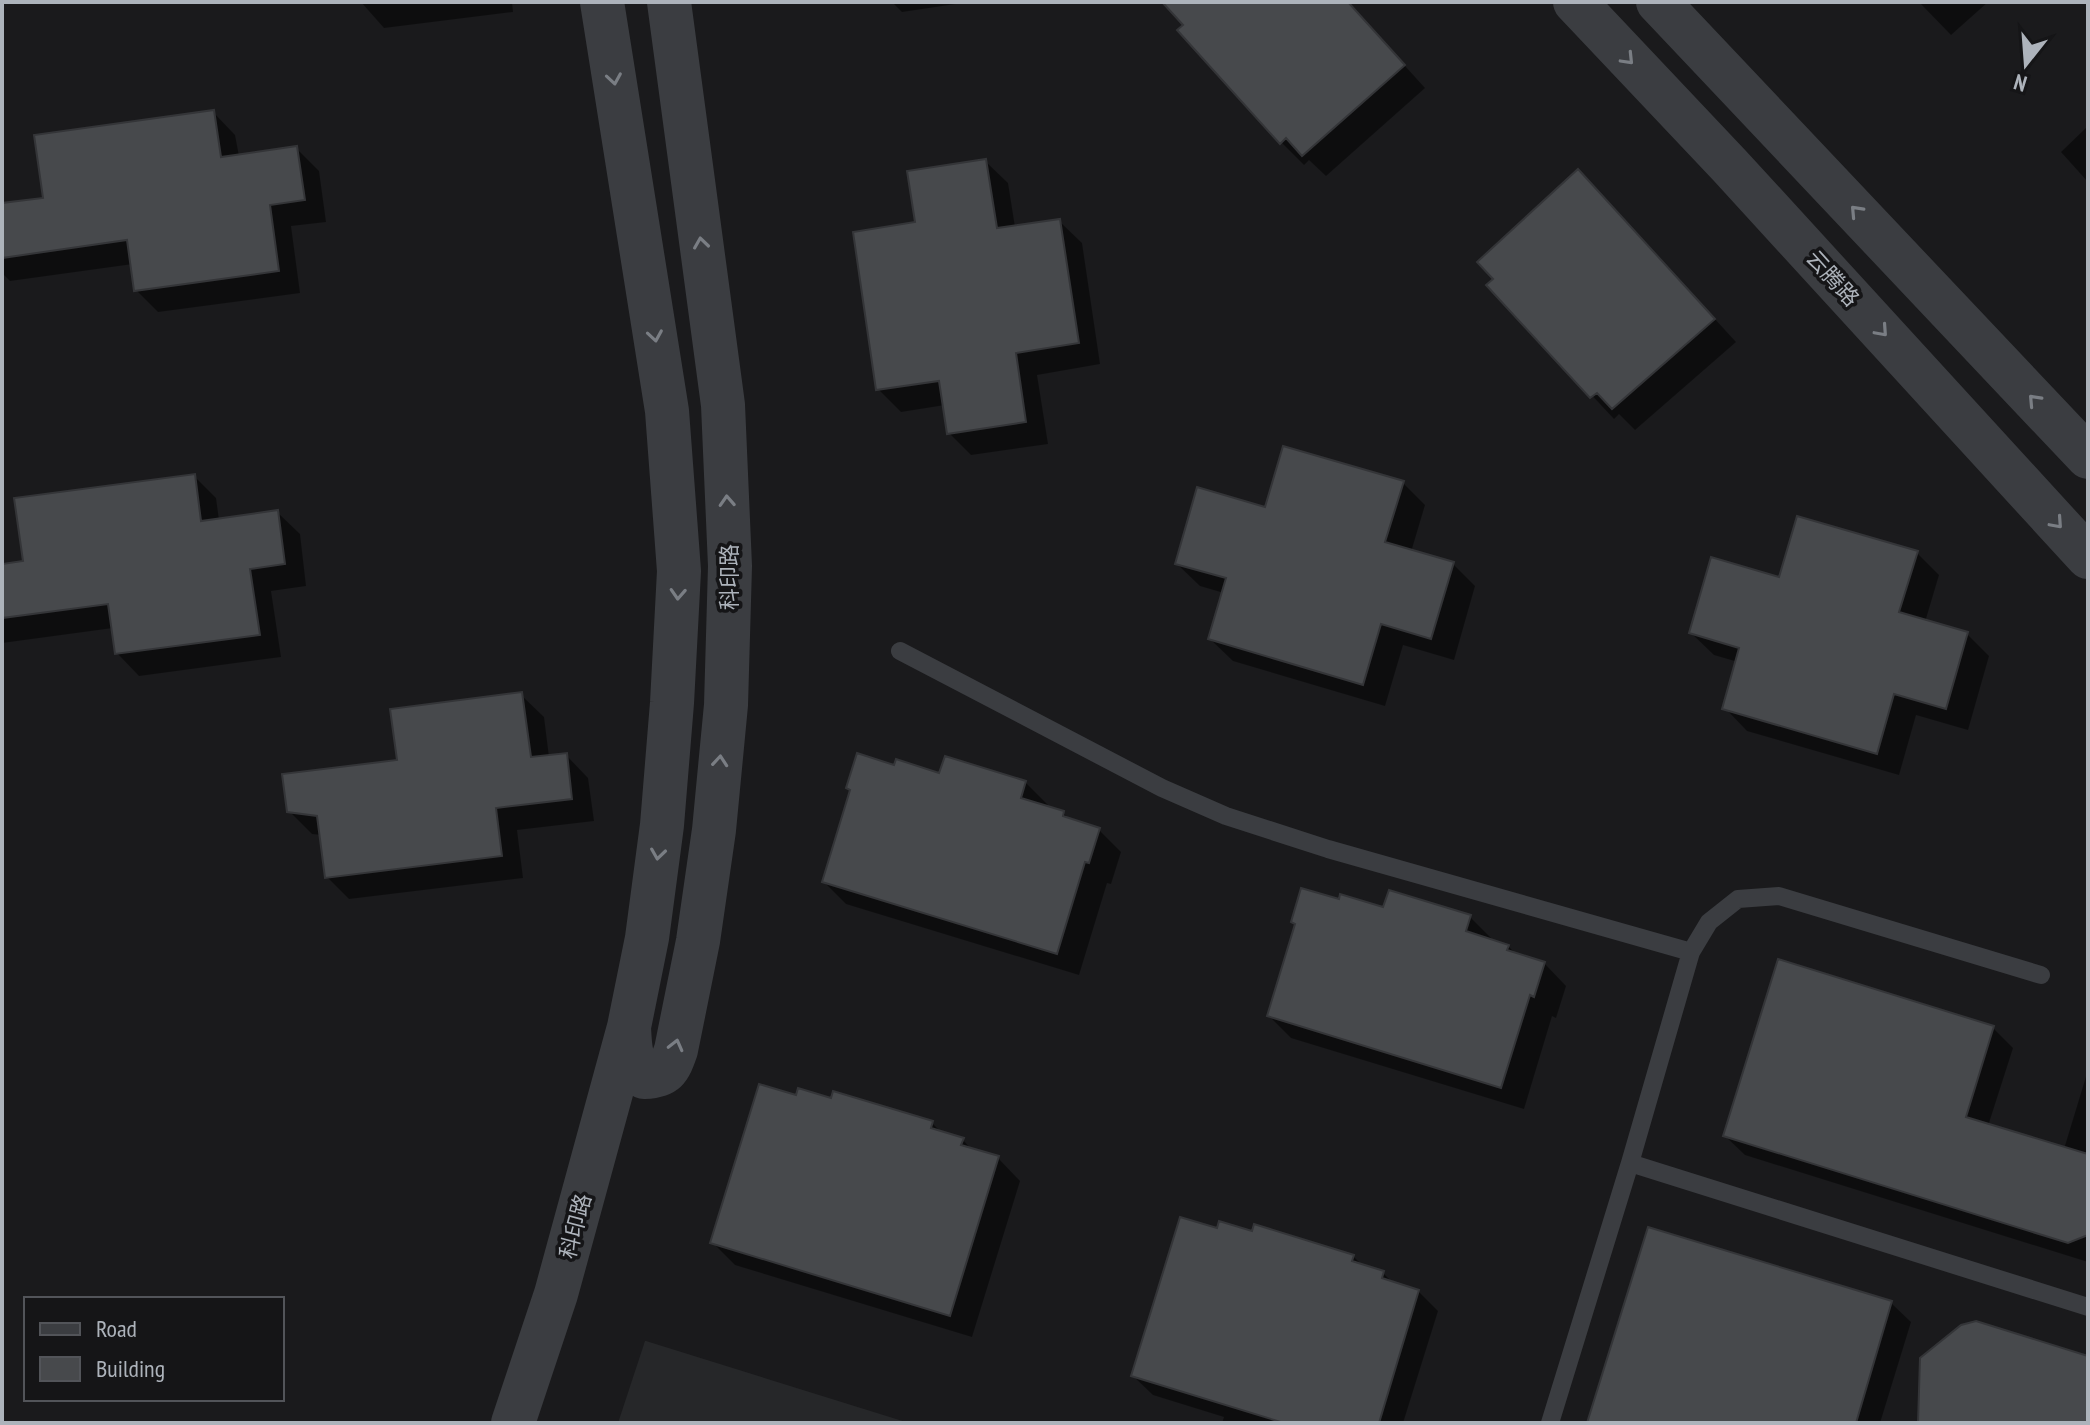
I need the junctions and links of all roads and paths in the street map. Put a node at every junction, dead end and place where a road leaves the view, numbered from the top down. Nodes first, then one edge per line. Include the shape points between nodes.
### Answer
1 (602, 2) edge
2 (669, 2) edge
3 (1575, 2) edge
4 (1658, 2) edge
5 (2088, 457) edge
6 (2088, 557) edge
7 (900, 651) dead end
8 (1691, 952) junction
9 (2041, 975) dead end
10 (629, 1027) junction
11 (1630, 1163) junction
12 (2088, 1307) edge
13 (513, 1423) edge
14 (1550, 1423) edge

1 -> 10 street, 科印路 via 667,411 679,571 662,825
10 -> 2 street, 科印路 via 631,1058 644,1077 658,1076 670,1067 698,941 726,705 730,566 723,405
3 -> 6 street, 云腾路
5 -> 4 street
7 - 8 lane via 1226,816
8 - 9 lane via 1709,922 1738,899 1779,896
8 - 11 lane
10 - 13 street, 科印路 via 556,1294
11 - 12 lane
11 - 14 lane

